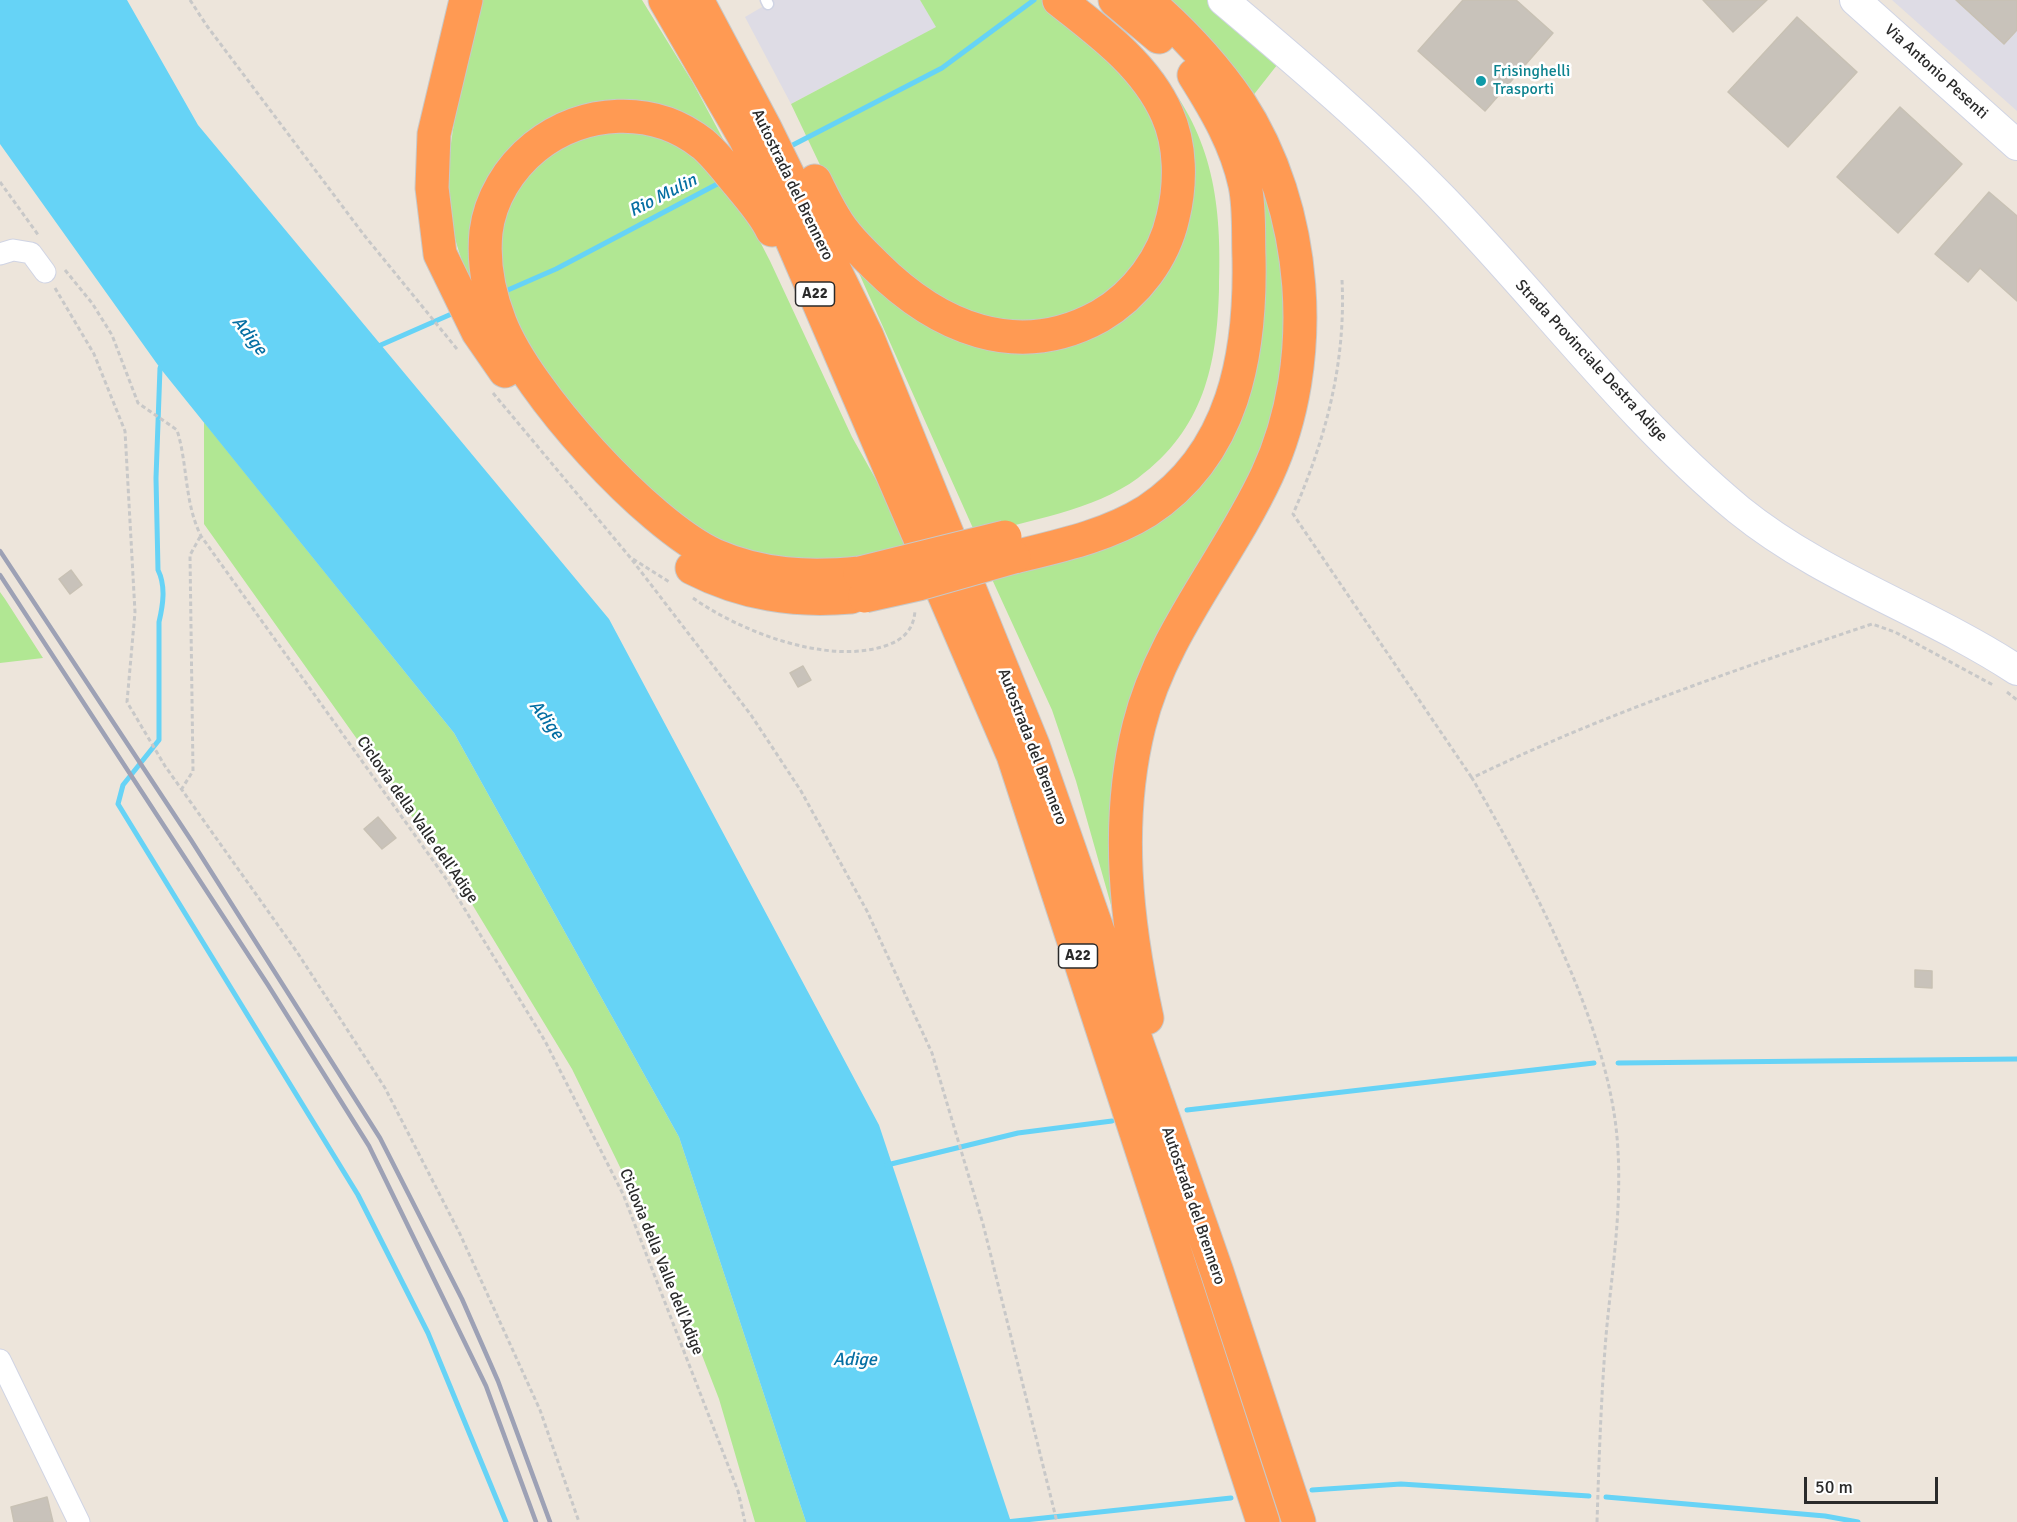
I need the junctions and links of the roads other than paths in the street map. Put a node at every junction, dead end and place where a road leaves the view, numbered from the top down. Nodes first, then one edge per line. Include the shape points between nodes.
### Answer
1 (466, 0) edge
2 (665, 0) edge
3 (697, 0) edge
4 (716, 0) edge
5 (1115, 0) edge
6 (1146, 0) edge
7 (1223, 0) edge
8 (1855, 0) edge
9 (1075, 4) edge
10 (765, 128) junction
11 (2017, 145) edge
12 (778, 181) junction
13 (0, 254) edge
14 (54, 269) road end
15 (473, 288) junction
16 (1012, 546) junction
17 (2013, 666) edge
18 (1177, 1160) junction
19 (0, 1360) edge
20 (79, 1522) edge
21 (1263, 1522) edge
22 (1299, 1522) edge

1 - 15 highway via 434,134 432,188 440,254
2 - 10 highway, Autostrada del Brennero / A22
3 - 10 highway, Autostrada del Brennero / A22
4 - 10 highway via 748,50
5 - 16 highway via 1167,44 1192,73 1230,136 1245,186 1248,222 1246,335 1240,374 1231,404 1205,452 1179,484 1147,510 1075,542
6 - 18 highway via 1219,74 1253,128 1286,216 1297,263 1300,316 1293,389 1275,456 1250,508 1165,653 1139,726 1128,786 1125,859 1136,969
7 - 17 main road, Strada Provinciale Destra Adige via 1353,109 1443,199 1608,382 1703,479 1742,512 1846,580
8 - 11 main road, Via Antonio Pesenti
9 - 12 highway via 1152,86 1168,114 1179,170 1177,201 1162,250 1127,297 1097,317 1059,332 1026,338 972,329 928,310 899,288 834,218
9 - 16 highway via 1172,78 1210,140 1228,209 1227,327 1211,400 1182,449 1160,472 1108,507
10 - 12 highway, Autostrada del Brennero / A22
10 - 12 highway
12 - 15 highway via 716,157 688,134 658,121 637,116 595,117 573,124 547,137 510,172 493,205
12 - 18 highway, Autostrada del Brennero / A22 via 867,336 1029,734
12 - 21 highway, Autostrada del Brennero / A22 via 861,401 1013,755
13 - 14 street via 13,250 31,253
15 - 16 highway, bridge via 471,336 531,410 665,551 715,579 763,594 802,599 862,585 919,584
18 - 22 highway, Autostrada del Brennero / A22
19 - 20 street

